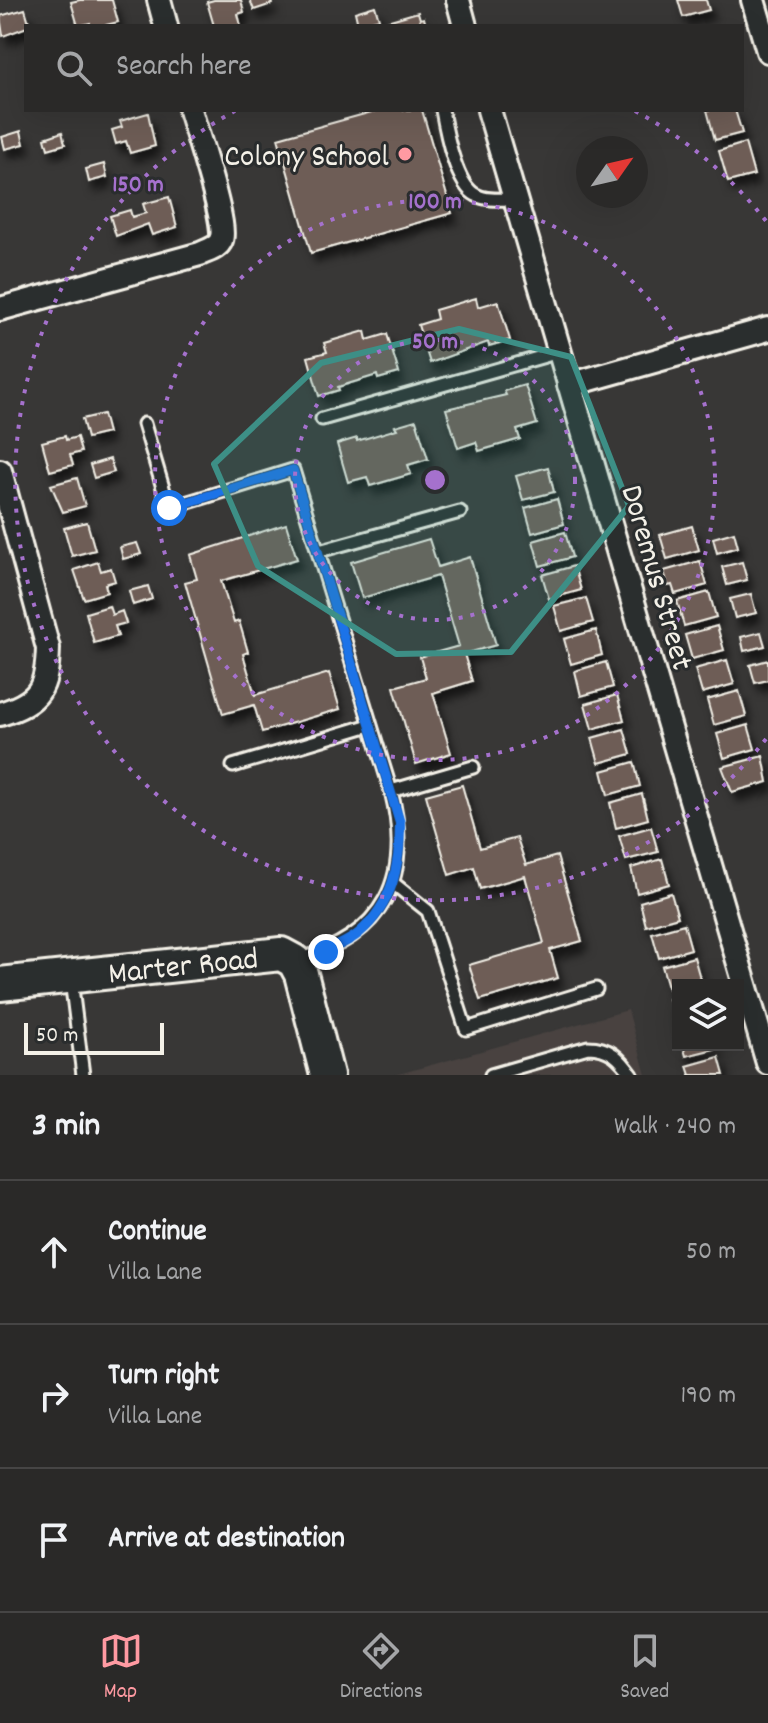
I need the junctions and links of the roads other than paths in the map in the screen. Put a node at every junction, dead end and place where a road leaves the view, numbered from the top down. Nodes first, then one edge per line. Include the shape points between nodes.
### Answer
1 (159, 0) edge
2 (458, 0) edge
3 (753, 0) edge
4 (165, 24) edge
5 (464, 24) edge
6 (768, 51) edge
7 (191, 112) edge
8 (443, 112) edge
9 (490, 112) edge
10 (514, 199) junction
11 (0, 309) edge
12 (768, 329) edge
13 (559, 352) junction
14 (569, 385) junction
15 (322, 419) dead end
16 (144, 424) dead end
17 (0, 471) edge
18 (460, 512) dead end
19 (319, 551) junction
20 (0, 714) edge
21 (370, 725) junction
22 (233, 766) dead end
23 (473, 767) dead end
24 (391, 791) junction
25 (393, 883) junction
26 (294, 961) junction
27 (70, 976) junction
28 (0, 984) edge
29 (596, 989) dead end
30 (768, 1063) edge
31 (83, 1075) edge
32 (327, 1075) edge
33 (491, 1075) edge
34 (632, 1075) edge

1 - 4 street
2 - 5 street
3 - 6 street
7 - 11 street via 221,217 220,243 200,254
8 - 10 lane via 464,185 482,198
9 - 10 street, Doremus Street
10 - 13 street, Doremus Street
12 - 14 street
13 - 14 street, Doremus Street
13 - 15 lane
14 - 30 street, Doremus Street
16 - 19 lane via 169,508 293,470
17 - 20 street via 48,648 47,676 35,700
18 - 19 lane
19 - 21 lane
21 - 22 lane
21 - 24 lane
23 - 24 lane
24 - 25 lane via 400,823
25 - 26 lane via 359,933 326,952
25 - 29 lane via 428,911 466,1029
26 - 27 street, Marter Road via 281,954 262,954
26 - 32 street, Marter Road
27 - 28 street, Marter Road
27 - 31 lane
33 - 34 lane via 588,1047 603,1047 616,1055

